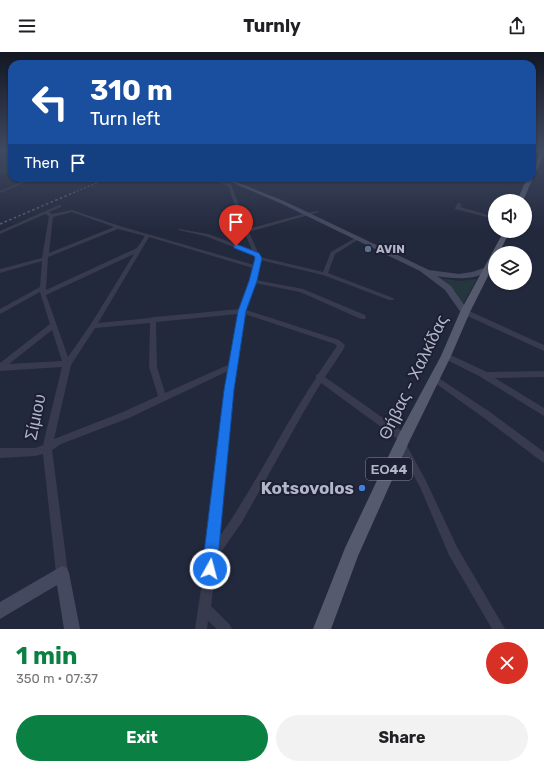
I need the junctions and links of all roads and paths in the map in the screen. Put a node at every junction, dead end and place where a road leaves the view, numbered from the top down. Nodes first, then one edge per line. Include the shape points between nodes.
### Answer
1 (24, 182) edge
2 (227, 182) edge
3 (229, 182) edge
4 (528, 182) edge
5 (0, 192) edge
6 (523, 194) edge
7 (460, 204) dead end
8 (59, 206) dead end
9 (317, 212) dead end
10 (48, 214) junction
11 (307, 214) junction
12 (488, 216) edge
13 (118, 227) junction
14 (180, 230) dead end
15 (246, 231) junction
16 (0, 233) edge
17 (148, 235) junction
18 (359, 238) junction
19 (140, 249) junction
20 (257, 256) junction
21 (45, 258) junction
22 (256, 267) junction
23 (487, 269) joint
24 (423, 270) junction
25 (0, 271) edge
26 (325, 274) junction
27 (253, 281) junction
28 (43, 291) junction
29 (391, 299) dead end
30 (242, 311) junction
31 (0, 312) edge
32 (464, 312) junction
33 (364, 317) dead end
34 (153, 319) junction
35 (54, 325) junction
36 (93, 326) junction
37 (544, 348) edge
38 (446, 356) junction
39 (67, 364) junction
40 (234, 365) junction
41 (0, 368) edge
42 (480, 373) junction
43 (544, 374) edge
44 (319, 377) junction
45 (434, 378) junction
46 (162, 397) junction
47 (544, 412) edge
48 (402, 440) junction
49 (47, 448) junction
50 (0, 453) edge
51 (544, 458) edge
52 (212, 556) junction
53 (62, 574) junction
54 (204, 608) junction
55 (0, 611) edge
56 (72, 629) edge
57 (201, 629) edge
58 (226, 629) edge
59 (322, 629) edge
60 (499, 629) edge

1 - 5 street
2 - 15 street
3 - 11 main road
4 - 6 main road
7 - 12 street via 457,208
8 - 10 street
9 - 11 street
10 - 13 street via 72,211
10 - 16 street
10 - 21 street
11 - 15 street
11 - 18 main road
13 - 17 street
13 - 21 street
14 - 20 street via 206,235
15 - 20 street
17 - 19 street
17 - 22 street
18 - 24 main road
18 - 26 street via 333,253
19 - 28 street
19 - 36 street
20 - 22 street
20 - 26 street
21 - 25 street
21 - 28 street
22 - 27 street
23 - 24 main road via 459,276
23 - 32 main road, Θήβας - Χαλκίδας / ΕΟ44
24 - 32 main road via 448,288
26 - 29 street
27 - 30 street
27 - 33 street via 301,290
28 - 31 street
28 - 35 street
30 - 34 street
30 - 40 street
30 - 44 street via 341,345
32 - 37 street
32 - 38 main road, Θήβας - Χαλκίδας / ΕΟ44
34 - 36 street
34 - 46 street via 153,367
35 - 39 street
35 - 41 street
36 - 39 street
38 - 42 street
38 - 45 main road, Θήβας - Χαλκίδας / ΕΟ44
39 - 41 street
39 - 49 street, Σίμιου
40 - 46 street
40 - 52 street via 229,390
42 - 43 street
42 - 47 street
44 - 48 street
44 - 52 street via 282,437 237,519
45 - 48 main road, Θήβας - Χαλκίδας / ΕΟ44
45 - 51 street
46 - 49 street
48 - 59 main road, Θήβας - Χαλκίδας / ΕΟ44 via 351,554
48 - 60 street via 453,551
49 - 50 street via 35,452
49 - 53 street, Σίμιου
52 - 54 street
53 - 55 main road
53 - 56 main road, Σίμιου
54 - 57 street
54 - 58 street

